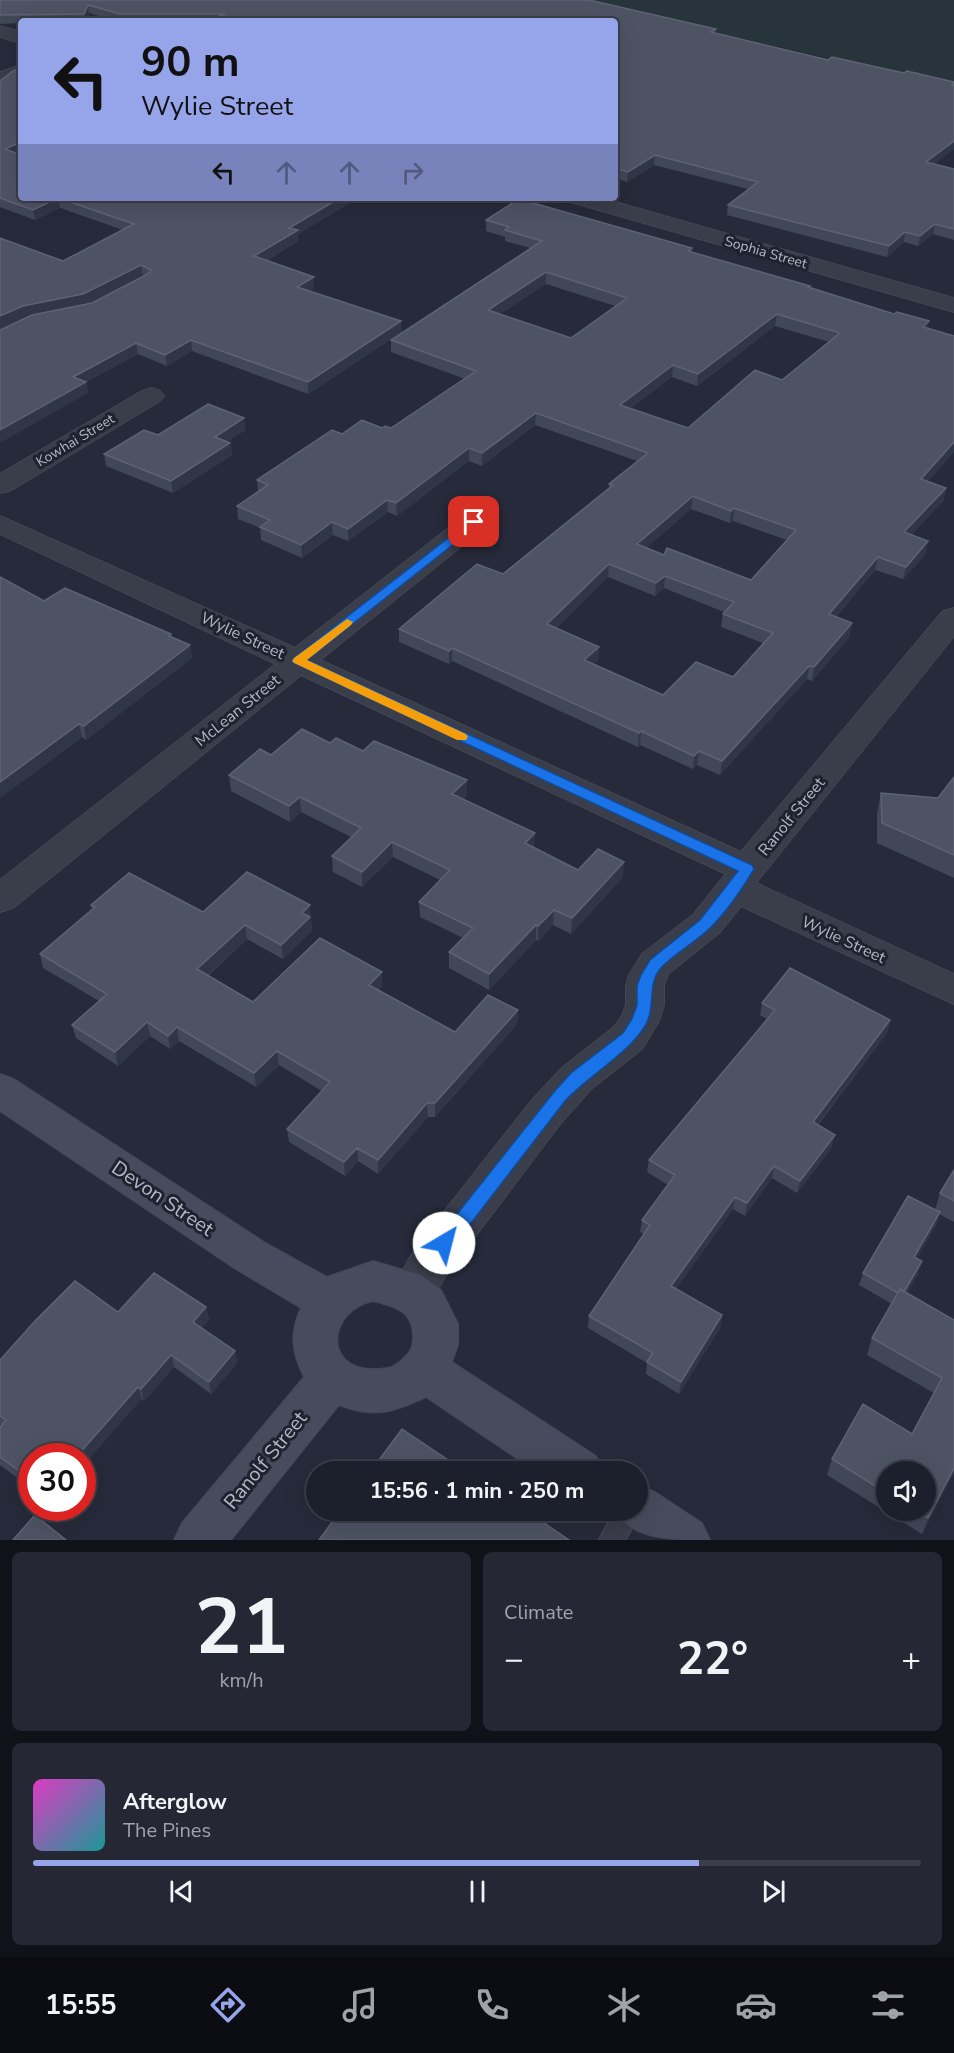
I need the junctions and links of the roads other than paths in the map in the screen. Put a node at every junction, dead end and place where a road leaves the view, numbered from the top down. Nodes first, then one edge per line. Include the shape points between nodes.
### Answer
1 (0, 31) edge
2 (18, 37) edge
3 (18, 71) edge
4 (0, 78) edge
5 (589, 201) edge
6 (954, 305) edge
7 (151, 396) dead end
8 (0, 485) edge
9 (474, 522) dead end
10 (0, 524) edge
11 (954, 617) edge
12 (298, 661) junction
13 (741, 879) junction
14 (0, 899) edge
15 (954, 990) edge
16 (0, 1090) edge
17 (413, 1291) junction
18 (330, 1302) junction
19 (424, 1370) junction
20 (331, 1380) junction
21 (562, 1461) edge
22 (648, 1516) edge
23 (623, 1521) edge
24 (199, 1540) edge
25 (611, 1540) edge
26 (685, 1540) edge

1 - 2 street
3 - 4 street
5 - 6 street, Sophia Street
7 - 8 street, Kowhai Street
9 - 12 street, McLean Street
10 - 12 street, Wylie Street
11 - 13 street, Ranolf Street
12 - 13 street, Wylie Street
12 - 14 street, McLean Street
13 - 15 street, Wylie Street
13 - 17 street, Ranolf Street via 705,924 655,964 645,986 640,1021 628,1038 577,1078 546,1112 431,1261
16 - 18 main road, Devon Street via 249,1255
17 - 18 main road via 394,1283 373,1281 340,1292
17 - 19 main road via 427,1303 435,1319 434,1354
18 - 20 main road via 315,1327 314,1343 318,1359
19 - 20 main road via 406,1386 372,1393
19 - 21 main road
20 - 24 main road, Ranolf Street
22 - 26 main road
23 - 25 lane

